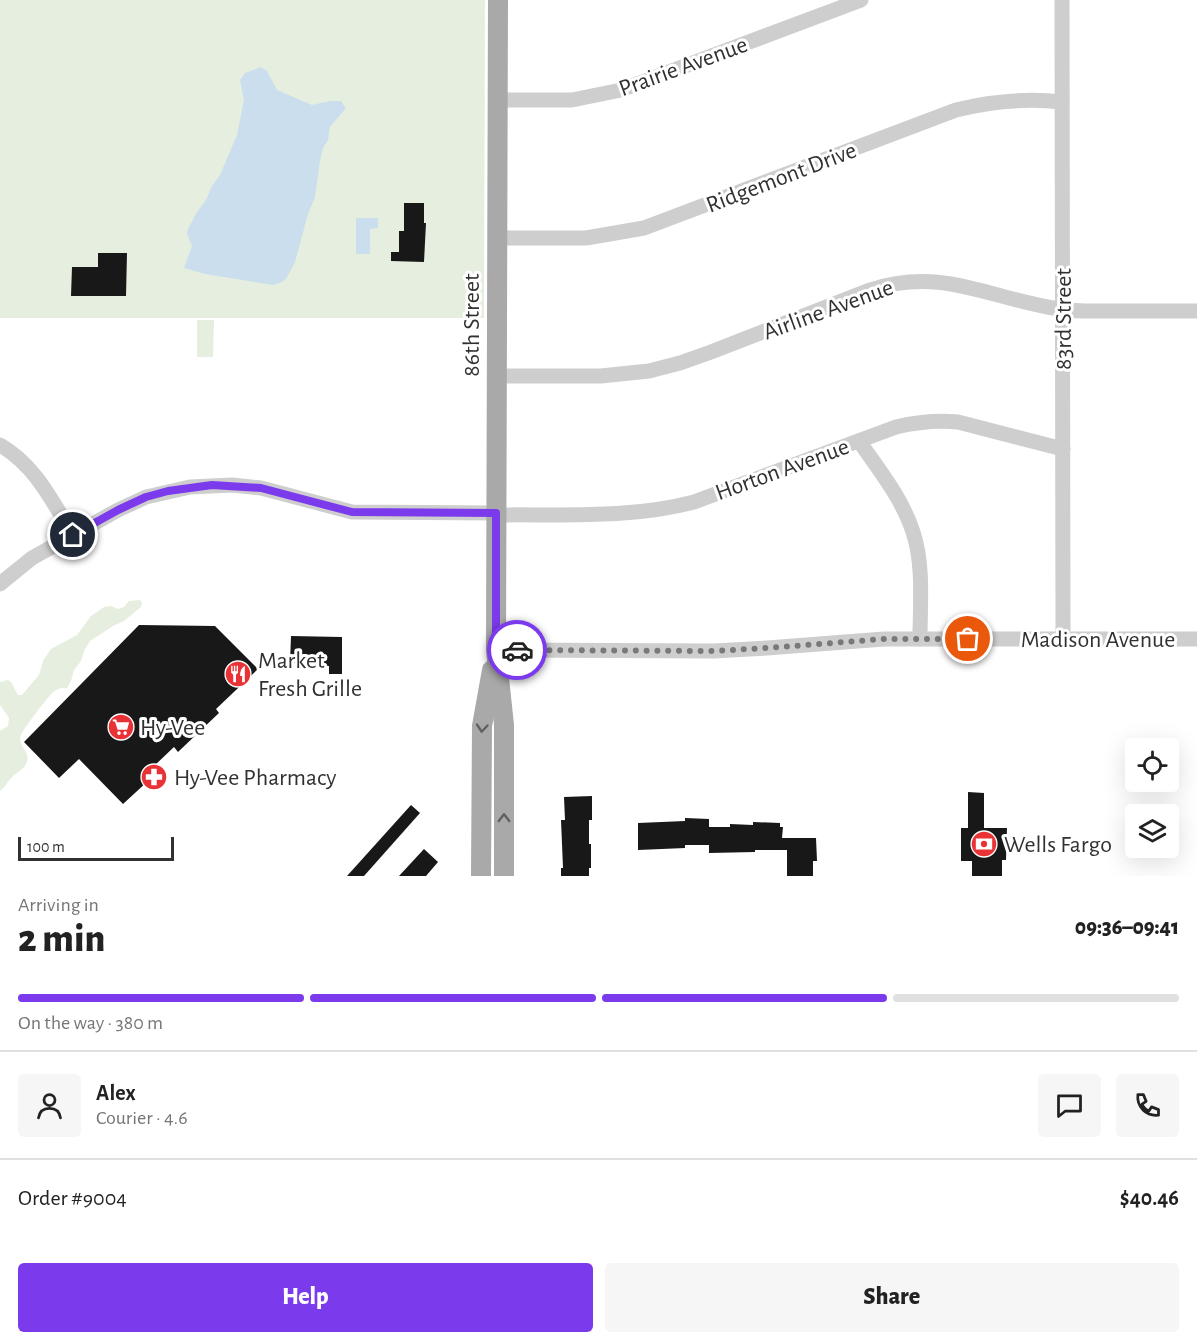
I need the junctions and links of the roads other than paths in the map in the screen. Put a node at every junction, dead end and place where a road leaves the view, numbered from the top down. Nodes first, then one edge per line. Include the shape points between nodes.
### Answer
1 (498, 0) edge
2 (861, 0) edge
3 (1062, 0) edge
4 (498, 100) junction
5 (1062, 102) junction
6 (497, 238) junction
7 (1062, 309) junction
8 (1197, 310) edge
9 (497, 376) junction
10 (859, 441) junction
11 (0, 444) edge
12 (1063, 449) junction
13 (496, 514) junction
14 (73, 535) junction
15 (0, 584) edge
16 (920, 639) junction
17 (1063, 639) junction
18 (1197, 639) edge
19 (496, 650) junction
20 (481, 876) edge
21 (504, 876) edge

1 - 4 main road, 86th Street
2 - 4 street, Prairie Avenue via 621,90 572,100
3 - 5 street, 83rd Street
4 - 6 main road, 86th Street
5 - 6 street, Ridgemont Drive via 1005,100 956,111 644,228 615,235
5 - 7 street, 83rd Street
6 - 9 main road, 86th Street
7 - 8 street, Airline Avenue
7 - 9 street, Airline Avenue via 945,282 915,280 878,288 680,363 601,376
7 - 12 street, 83rd Street
9 - 13 main road, 86th Street
10 - 12 street, Horton Avenue via 904,425 942,421
10 - 13 street, Horton Avenue via 671,508 622,513
10 - 16 street via 901,504 913,532 920,576
11 - 14 street via 37,476
12 - 17 street, 83rd Street
13 - 14 street, Horton Avenue via 352,512 261,488 212,485 146,497
13 - 19 main road, 86th Street
14 - 15 street, Horton Avenue via 32,558
16 - 17 street, Madison Avenue
16 - 19 street, Madison Avenue via 714,651
17 - 18 street, Madison Avenue
19 -> 20 main road, 86th Street via 482,726
21 -> 19 main road, 86th Street via 504,725

